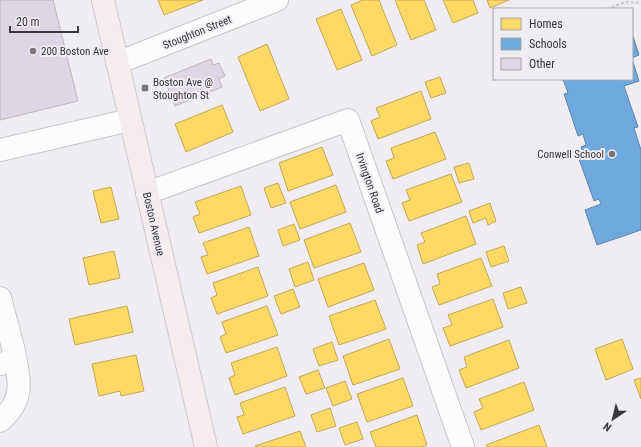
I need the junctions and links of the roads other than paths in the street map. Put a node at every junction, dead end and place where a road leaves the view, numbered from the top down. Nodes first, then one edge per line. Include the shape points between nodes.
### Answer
1 (103, 0) edge
2 (277, 0) edge
3 (117, 63) junction
4 (130, 120) junction
5 (0, 150) edge
6 (147, 193) junction
7 (0, 298) edge
8 (7, 358) edge
9 (0, 421) edge
10 (206, 447) edge
11 (463, 447) edge

1 - 3 main road, Boston Avenue
2 - 3 street, Stoughton Street
3 - 4 main road, Boston Avenue
4 - 5 street
4 - 6 main road, Boston Avenue
6 - 10 main road, Boston Avenue
6 - 11 street, Irvington Road via 348,120
7 - 8 street
8 - 9 street via 20,382 20,392 6,416

